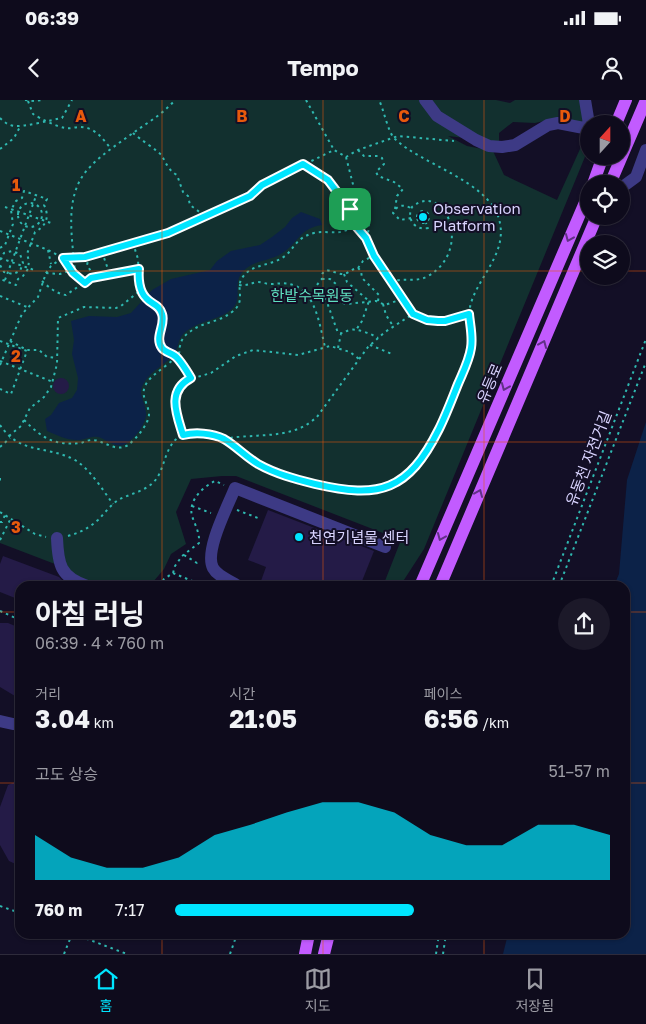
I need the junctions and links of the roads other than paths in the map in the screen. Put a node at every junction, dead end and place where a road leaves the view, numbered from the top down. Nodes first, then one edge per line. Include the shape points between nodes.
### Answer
1 (425, 100) edge
2 (585, 100) edge
3 (626, 100) edge
4 (646, 100) edge
5 (588, 115) edge
6 (620, 115) edge
7 (580, 127) edge
8 (630, 134) edge
9 (646, 150) edge
10 (630, 181) edge
11 (580, 214) edge
12 (593, 225) edge
13 (57, 538) road end
14 (385, 547) dead end
15 (73, 581) edge
16 (229, 581) edge
17 (422, 581) edge
18 (442, 581) edge
19 (0, 722) edge
20 (15, 724) edge
21 (308, 939) edge
22 (328, 939) edge
23 (305, 954) edge
24 (324, 954) edge

1 - 7 lane via 438,116 489,146 515,145 548,124
2 - 5 lane
3 - 6 main road
4 - 8 main road
9 - 10 lane via 636,177
11 -> 17 main road, 유등로
18 -> 12 main road
13 - 15 lane via 58,558 63,571
14 - 16 lane via 236,488 210,553 213,568
19 - 20 lane
21 - 23 main road
22 - 24 main road

